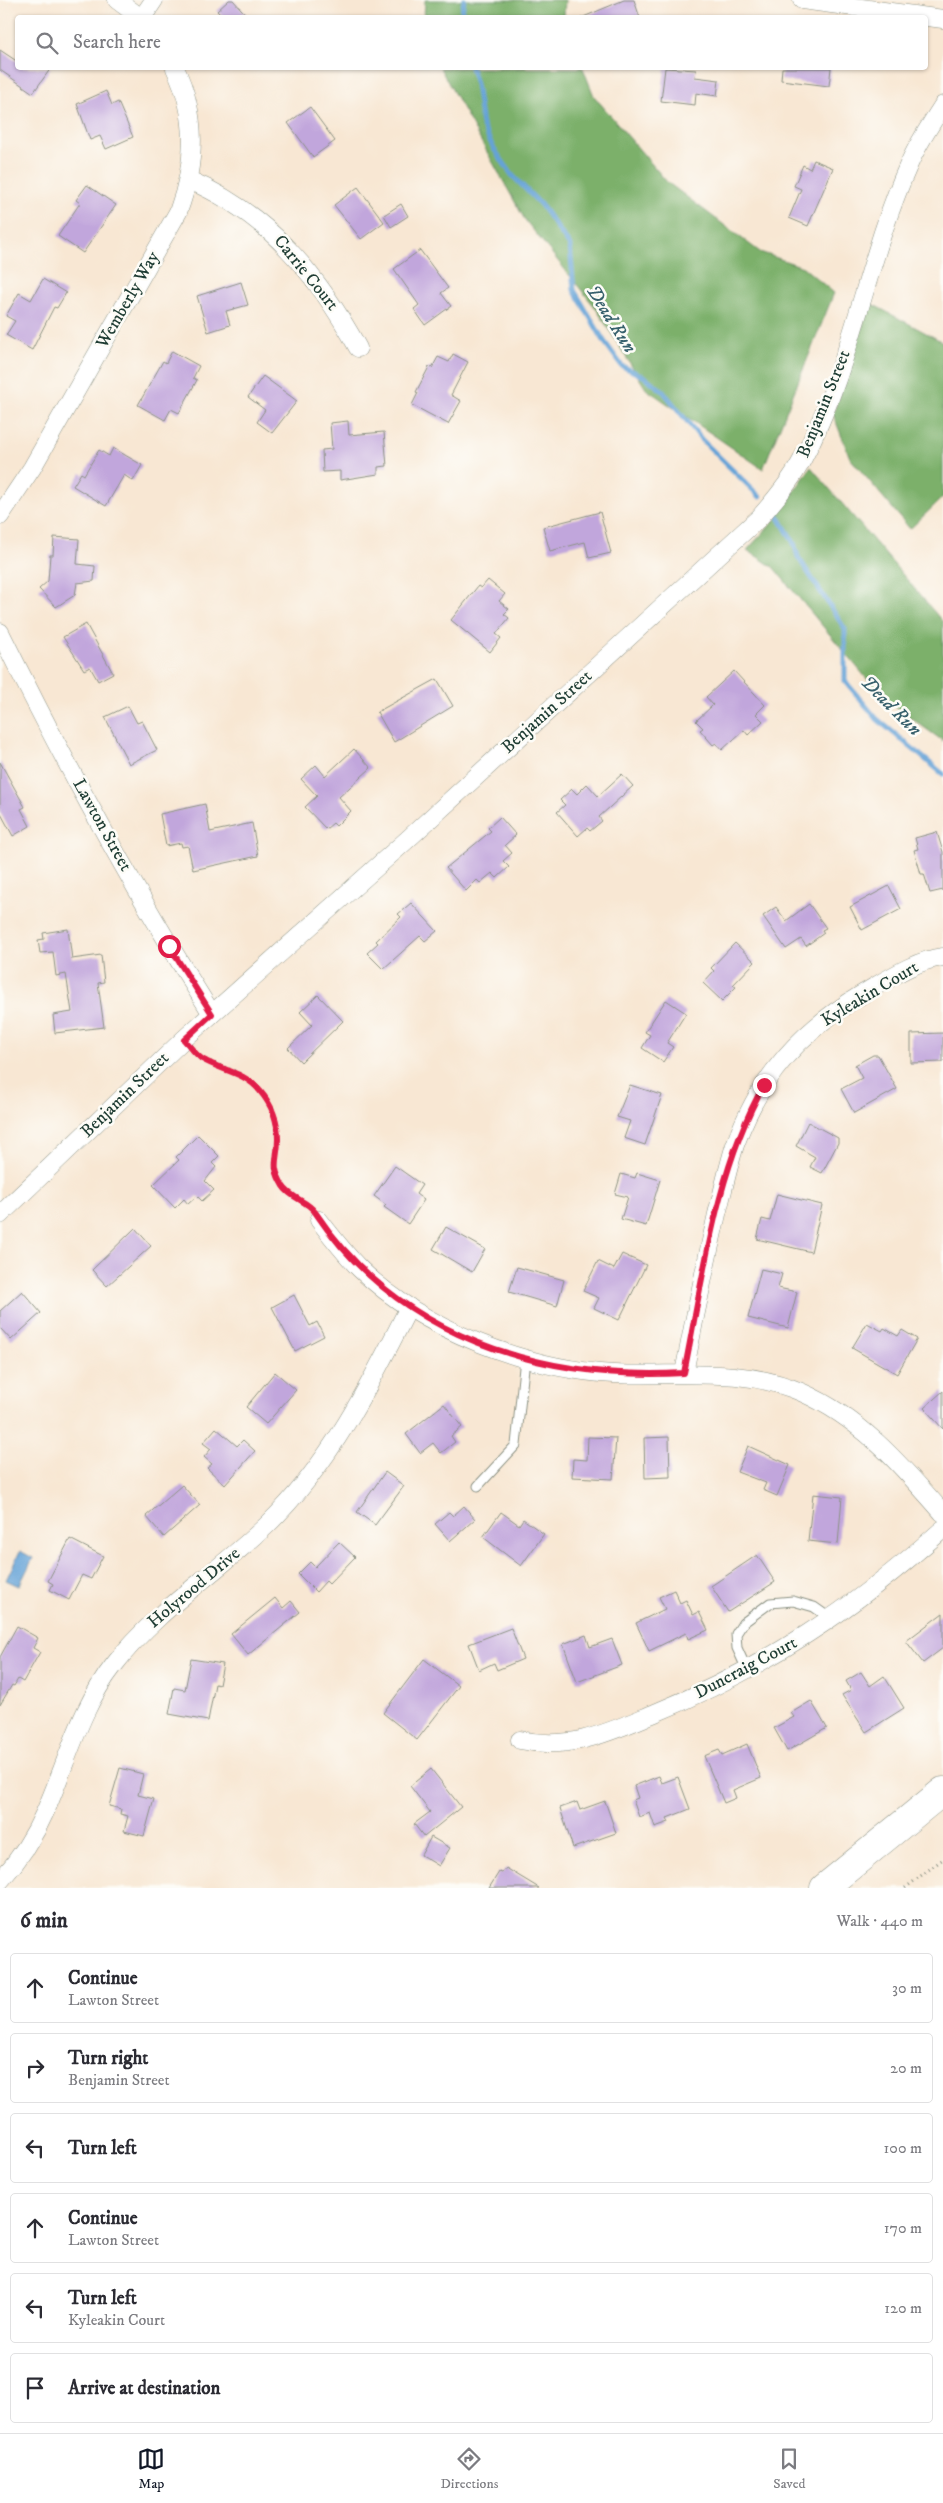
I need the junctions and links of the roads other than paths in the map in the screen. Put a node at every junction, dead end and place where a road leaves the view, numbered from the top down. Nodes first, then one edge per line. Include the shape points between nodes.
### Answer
1 (117, 0) edge
2 (154, 0) edge
3 (802, 0) edge
4 (137, 15) edge
5 (143, 15) edge
6 (913, 15) edge
7 (928, 17) edge
8 (943, 19) edge
9 (177, 70) edge
10 (943, 105) edge
11 (189, 180) junction
12 (358, 348) dead end
13 (0, 516) edge
14 (0, 632) edge
15 (6, 663) edge
16 (943, 957) edge
17 (212, 1014) junction
18 (0, 1215) edge
19 (319, 1220) road end
20 (409, 1307) junction
21 (525, 1358) junction
22 (684, 1373) junction
23 (478, 1486) dead end
24 (943, 1513) edge
25 (943, 1529) edge
26 (831, 1619) junction
27 (747, 1670) junction
28 (520, 1740) dead end
29 (943, 1791) edge
30 (0, 1881) edge
31 (824, 1888) edge

1 - 4 street
2 - 5 street
3 - 6 street
7 - 8 street
9 - 11 street, Wemberly Way via 189,106 193,131
10 - 17 street, Benjamin Street via 909,162 816,432 781,492 759,518 569,693
11 - 12 street, Carrie Court via 237,204 289,248 315,279
11 - 13 street, Wemberly Way via 178,212 32,468
14 - 15 street, Lawton Street
15 - 17 street, Lawton Street via 169,946
16 - 22 street, Kyleakin Court via 917,964 830,1013 782,1060 764,1085 749,1111 732,1156 708,1252
17 - 18 street, Benjamin Street
19 - 20 street via 361,1270
20 - 21 street via 442,1326
20 - 30 street, Holyrood Drive via 345,1426 320,1464 287,1503 228,1559 159,1614 112,1667 82,1718 45,1813 29,1843
21 - 22 street via 613,1374
21 - 23 lane via 516,1446
22 - 24 street via 735,1375 767,1381 830,1406 879,1442
25 - 26 street, Duncraig Court via 904,1564
26 - 27 street, Duncraig Court
26 - 27 lane via 814,1607 794,1601 770,1603 743,1622 736,1634 737,1648
27 - 28 street, Duncraig Court via 687,1700 576,1742 542,1745
29 - 31 main road

